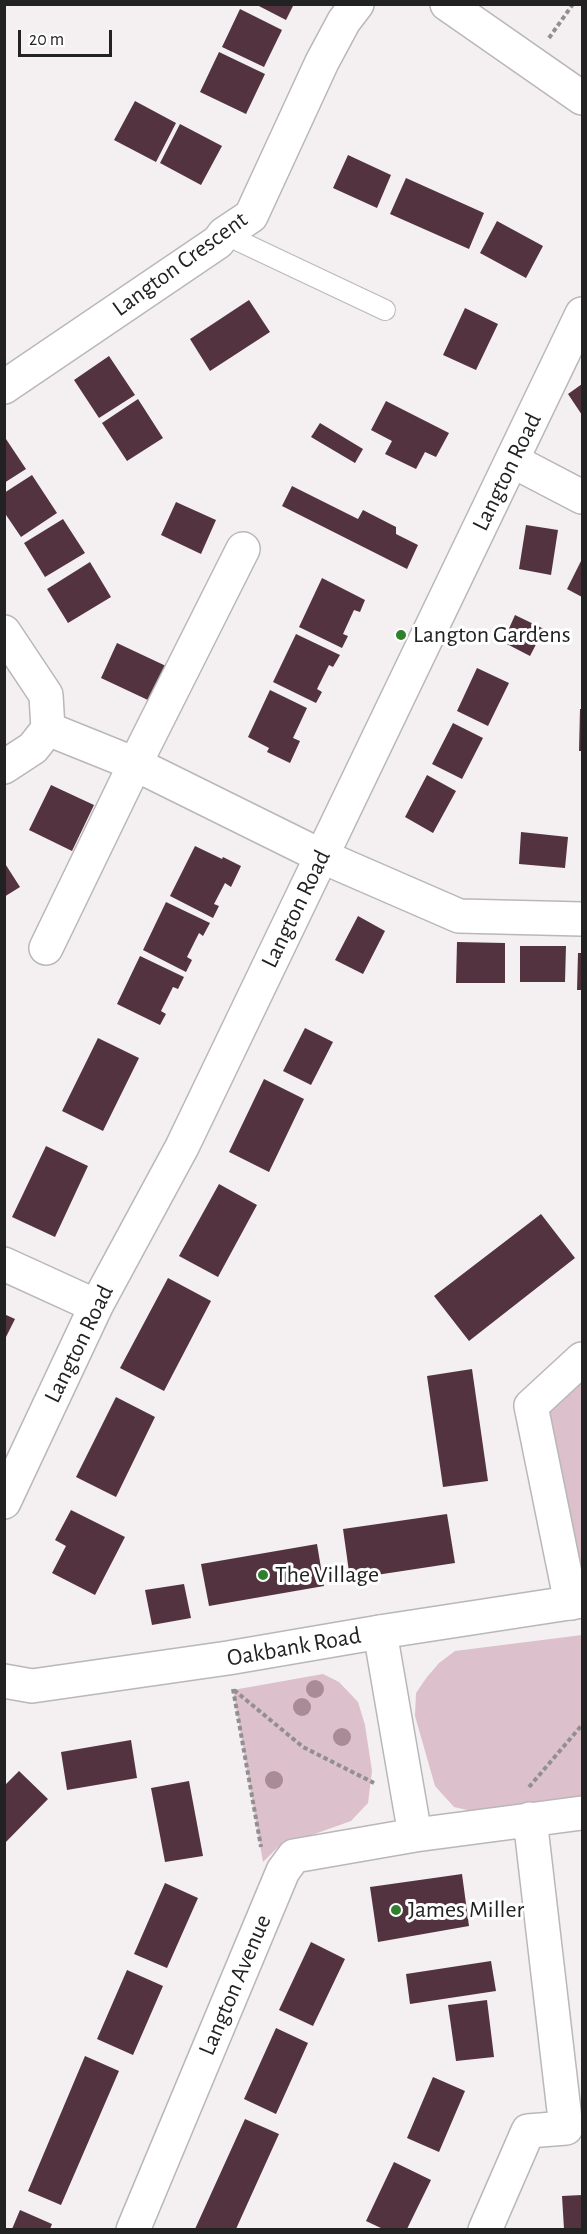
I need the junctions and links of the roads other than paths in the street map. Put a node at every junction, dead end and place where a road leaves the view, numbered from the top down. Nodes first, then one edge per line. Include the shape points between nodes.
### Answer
1 (357, 4) edge
2 (447, 4) edge
3 (582, 98) edge
4 (224, 234) junction
5 (384, 310) dead end
6 (582, 314) edge
7 (4, 387) edge
8 (513, 461) junction
9 (582, 497) edge
10 (243, 549) dead end
11 (4, 632) edge
12 (48, 729) junction
13 (135, 764) junction
14 (4, 766) edge
15 (321, 856) junction
16 (582, 919) edge
17 (46, 948) dead end
18 (4, 1264) edge
19 (96, 1306) junction
20 (582, 1359) edge
21 (4, 1502) edge
22 (577, 1602) edge
23 (381, 1632) junction
24 (4, 1681) edge
25 (582, 1813) edge
26 (530, 1819) junction
27 (415, 1834) junction
28 (574, 2128) edge
29 (133, 2229) edge
30 (485, 2229) edge

1 - 4 street, Langton Crescent via 322,62 251,216
2 - 3 street
4 - 5 lane
4 - 7 street, Langton Crescent via 218,242
6 - 8 street, Langton Road
8 - 9 street
8 - 15 street, Langton Road
10 - 13 street
11 - 12 street via 46,695
12 - 13 street
12 - 14 street via 33,748
13 - 15 street
13 - 17 street
15 - 16 street via 459,916
15 - 19 street, Langton Road via 182,1147
18 - 19 street
19 - 21 street, Langton Road
20 - 22 street via 531,1406
22 - 23 street, Oakbank Road
23 - 24 street, Oakbank Road via 231,1674 32,1686
23 - 27 street
25 - 26 street
26 - 27 street
26 - 28 street
27 - 29 street, Langton Avenue via 294,1856 283,1870
28 - 30 street via 528,2131

